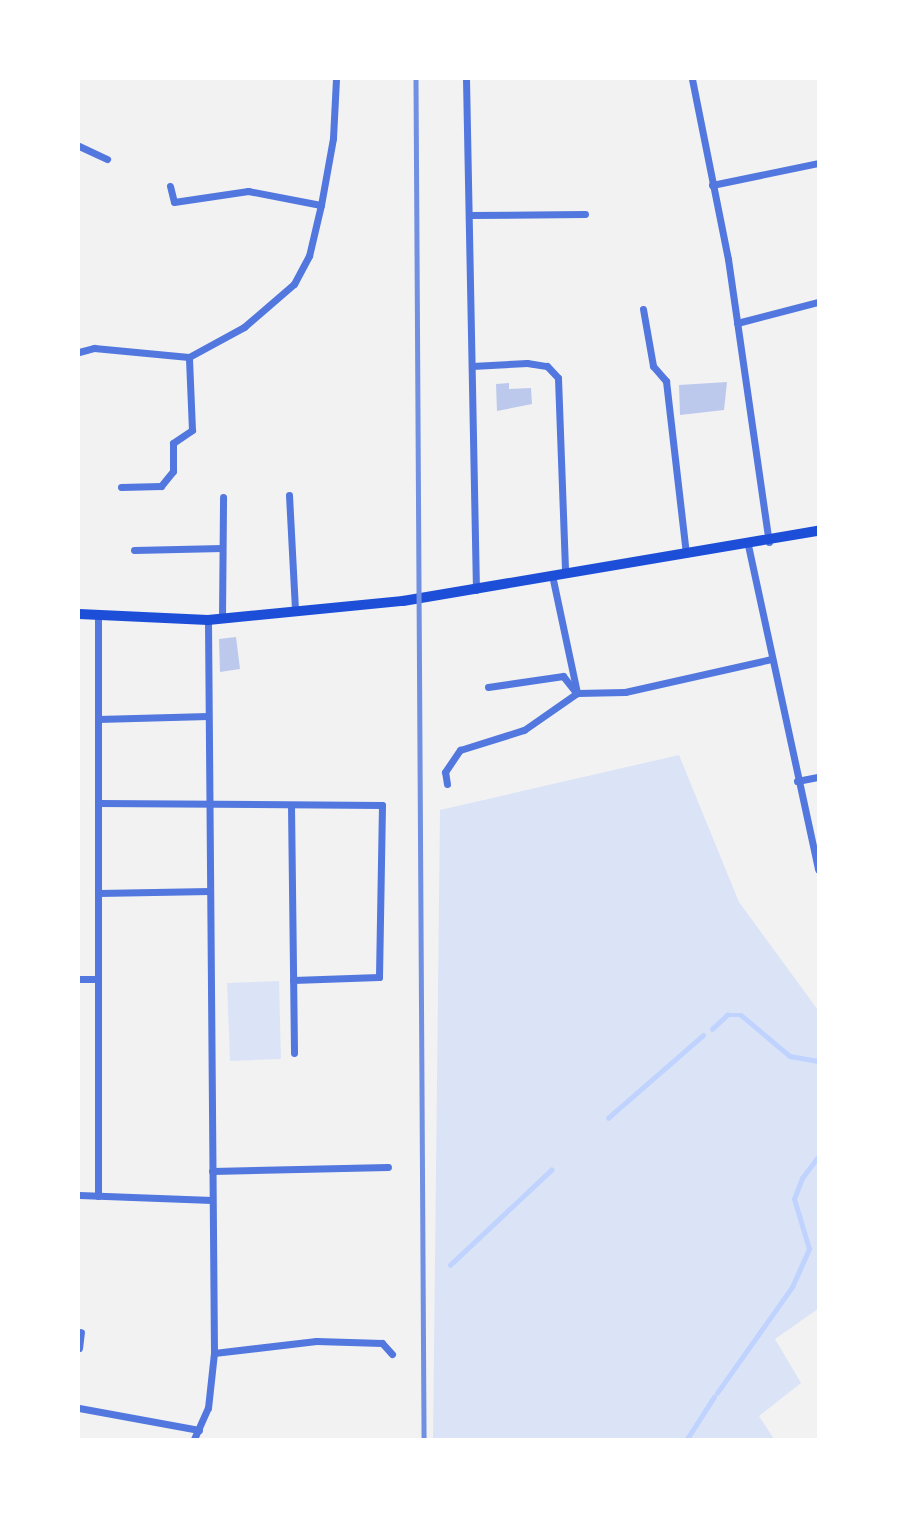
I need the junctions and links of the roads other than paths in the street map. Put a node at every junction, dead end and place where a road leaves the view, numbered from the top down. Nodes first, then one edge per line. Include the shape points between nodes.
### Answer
1 (336, 79) edge
2 (466, 79) edge
3 (692, 79) edge
4 (79, 146) edge
5 (107, 159) dead end
6 (818, 163) edge
7 (712, 185) junction
8 (170, 187) dead end
9 (321, 205) junction
10 (584, 214) dead end
11 (469, 215) junction
12 (818, 302) edge
13 (643, 309) dead end
14 (737, 323) junction
15 (79, 352) edge
16 (189, 356) junction
17 (472, 366) junction
18 (121, 487) dead end
19 (289, 495) dead end
20 (223, 497) dead end
21 (818, 531) edge
22 (769, 542) junction
23 (748, 545) junction
24 (222, 548) junction
25 (134, 550) dead end
26 (686, 555) junction
27 (565, 573) junction
28 (552, 575) junction
29 (476, 590) junction
30 (295, 611) junction
31 (79, 614) edge
32 (98, 616) junction
33 (222, 618) junction
34 (208, 620) junction
35 (771, 659) junction
36 (488, 687) dead end
37 (577, 693) junction
38 (208, 716) junction
39 (98, 719) junction
40 (818, 776) edge
41 (797, 781) junction
42 (447, 785) dead end
43 (98, 803) junction
44 (209, 803) junction
45 (291, 805) junction
46 (818, 870) edge
47 (210, 891) junction
48 (98, 893) junction
49 (79, 979) edge
50 (98, 979) junction
51 (293, 980) junction
52 (294, 1053) dead end
53 (388, 1167) dead end
54 (212, 1171) junction
55 (79, 1195) edge
56 (98, 1196) junction
57 (212, 1200) junction
58 (81, 1332) dead end
59 (79, 1348) edge
60 (214, 1353) junction
61 (392, 1354) dead end
62 (79, 1408) edge
63 (199, 1430) junction
64 (194, 1439) edge

1 - 9 street via 333,138
2 - 11 street
3 - 7 street
4 - 5 street
6 - 7 street
7 - 14 street
8 - 9 street via 174,202 248,191
9 - 16 street via 309,256 294,284 244,327
10 - 11 street
11 - 17 street
12 - 14 street
13 - 26 street via 653,366 666,381
14 - 22 street
15 - 16 street via 94,348
16 - 18 street via 192,430 173,443 173,471 161,486
17 - 27 street via 527,363 547,366 558,378
17 - 29 street
19 - 30 street
20 - 24 street
21 - 22 main road
22 - 23 main road
23 - 26 main road
23 - 35 street
24 - 25 street
24 - 33 street
26 - 27 main road
27 - 28 main road
28 - 29 main road
28 - 37 street
29 - 30 main road
30 - 33 main road
31 - 32 main road
32 - 34 main road
32 - 39 street
33 - 34 main road
34 - 38 street
35 - 37 street via 625,692
35 - 41 street
36 - 37 street via 563,676
37 - 42 street via 524,730 460,750 444,772
38 - 39 street
38 - 44 street
39 - 43 street
40 - 41 street
41 - 46 street
43 - 44 street
43 - 48 street
44 - 45 street
44 - 47 street
45 - 51 street
45 - 51 street via 382,805 379,977
47 - 48 street
47 - 54 street
48 - 50 street
49 - 50 street
50 - 56 street
51 - 52 street
53 - 54 street
54 - 57 street
55 - 56 street
56 - 57 street
57 - 60 street
58 - 59 street
60 - 61 street via 316,1341 382,1343
60 - 63 street via 208,1408
62 - 63 street
63 - 64 street

